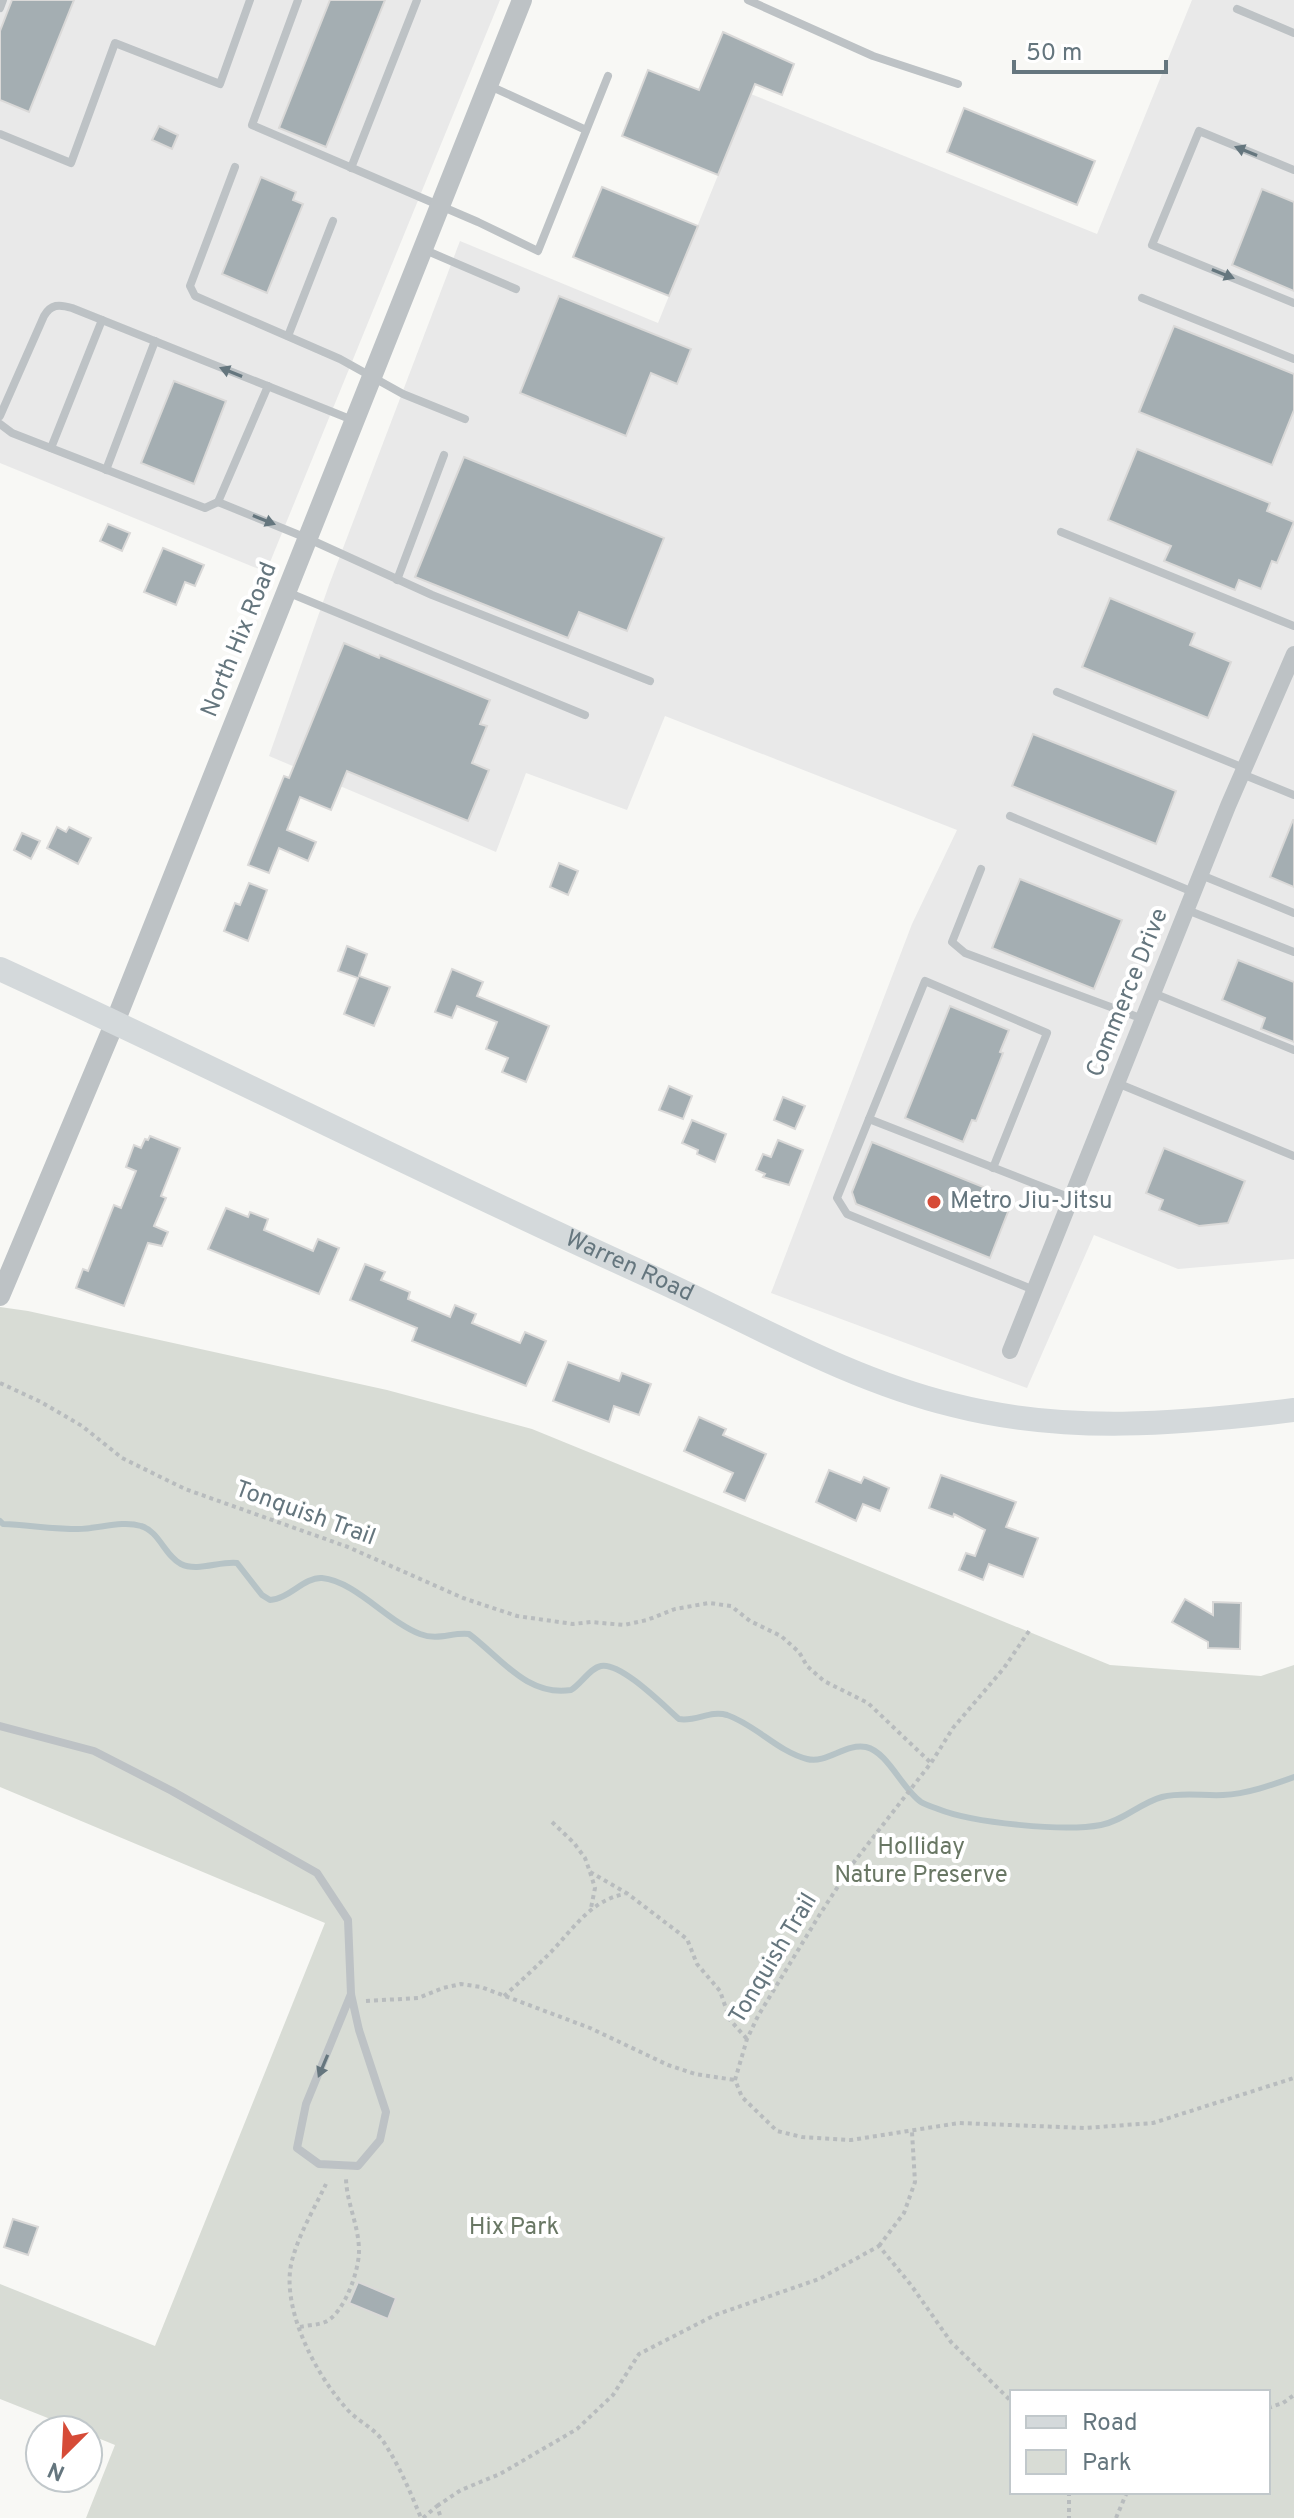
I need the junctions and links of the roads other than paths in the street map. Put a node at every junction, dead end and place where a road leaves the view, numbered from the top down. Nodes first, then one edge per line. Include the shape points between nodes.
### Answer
1 (3, 0) edge
2 (250, 0) edge
3 (298, 0) edge
4 (417, 0) edge
5 (522, 0) edge
6 (748, 0) edge
7 (0, 8) edge
8 (1237, 9) dead end
9 (1294, 33) edge
10 (608, 76) dead end
11 (958, 84) dead end
12 (489, 86) junction
13 (586, 130) junction
14 (0, 134) edge
15 (235, 167) dead end
16 (351, 168) junction
17 (1294, 170) edge
18 (441, 206) junction
19 (333, 221) dead end
20 (424, 250) junction
21 (516, 289) dead end
22 (1142, 298) dead end
23 (1294, 303) edge
24 (102, 320) junction
25 (288, 336) junction
26 (155, 341) junction
27 (1294, 359) edge
28 (374, 377) junction
29 (268, 386) junction
30 (0, 416) edge
31 (465, 419) dead end
32 (355, 421) junction
33 (0, 424) edge
34 (51, 448) junction
35 (444, 455) dead end
36 (106, 470) junction
37 (218, 502) junction
38 (1061, 532) dead end
39 (309, 539) junction
40 (397, 580) junction
41 (287, 592) junction
42 (1294, 626) edge
43 (1294, 654) edge
44 (650, 681) dead end
45 (1057, 692) dead end
46 (585, 715) dead end
47 (1243, 771) junction
48 (1294, 795) edge
49 (1010, 816) dead end
50 (981, 869) dead end
51 (1201, 875) junction
52 (1194, 892) junction
53 (1187, 910) junction
54 (1294, 913) edge
55 (1294, 952) edge
56 (0, 969) edge
57 (1153, 993) junction
58 (1143, 1019) junction
59 (115, 1022) junction
60 (1294, 1050) edge
61 (1117, 1083) junction
62 (869, 1119) junction
63 (1294, 1156) edge
64 (993, 1168) junction
65 (1071, 1198) junction
66 (1034, 1290) junction
67 (0, 1296) edge
68 (1010, 1351) dead end
69 (1294, 1410) edge
70 (0, 1726) edge
71 (352, 1998) junction

1 - 7 lane
2 - 14 lane via 220,84 115,43 71,163
3 - 16 lane via 252,125
4 - 16 lane
5 - 12 street, North Hix Road
6 - 11 lane via 873,56
8 - 9 lane
10 - 13 lane
12 - 13 lane
12 - 18 street, North Hix Road
13 - 18 lane via 538,251
15 - 25 lane via 190,286 195,296
16 - 18 lane
17 -> 23 lane via 1199,131 1152,245
18 - 20 street, North Hix Road
19 - 25 lane
20 - 21 lane
20 - 28 street, North Hix Road
22 - 27 lane
24 - 26 lane
24 - 30 lane via 67,307 50,308
24 - 34 lane
25 - 28 lane
29 -> 26 lane
26 - 36 lane
28 - 31 lane
28 - 32 street, North Hix Road
29 - 32 lane
29 - 37 lane
32 - 39 street, North Hix Road
33 - 34 lane
34 - 36 lane
35 - 40 lane
36 - 37 lane via 199,507
37 -> 39 lane
38 - 42 lane
39 - 40 lane
39 - 41 street, North Hix Road
40 - 44 lane
41 - 46 lane
41 - 59 street, North Hix Road
43 - 47 street, Commerce Drive
45 - 47 lane
47 - 48 lane
47 - 51 street, Commerce Drive
49 - 52 lane
50 - 58 lane via 952,942 965,953
51 - 52 street, Commerce Drive
51 - 54 lane
52 - 53 street, Commerce Drive
53 - 55 lane
53 - 57 street, Commerce Drive
56 - 59 main road, Warren Road
57 - 58 street, Commerce Drive
57 - 60 lane
58 - 61 street, Commerce Drive
59 - 67 street, North Hix Road
59 - 69 main road, Warren Road via 854,1371 953,1405 1088,1425 1157,1424
61 - 63 lane
61 - 65 street, Commerce Drive
62 - 64 lane
62 - 64 lane via 925,981 1047,1033
62 - 66 lane via 837,1198 847,1214
64 - 65 lane
65 - 66 street, Commerce Drive
66 - 68 street, Commerce Drive
70 - 71 lane via 94,1751 317,1873 348,1920
71 -> 71 lane via 306,2104 297,2148 319,2164 358,2166 380,2140 386,2112

